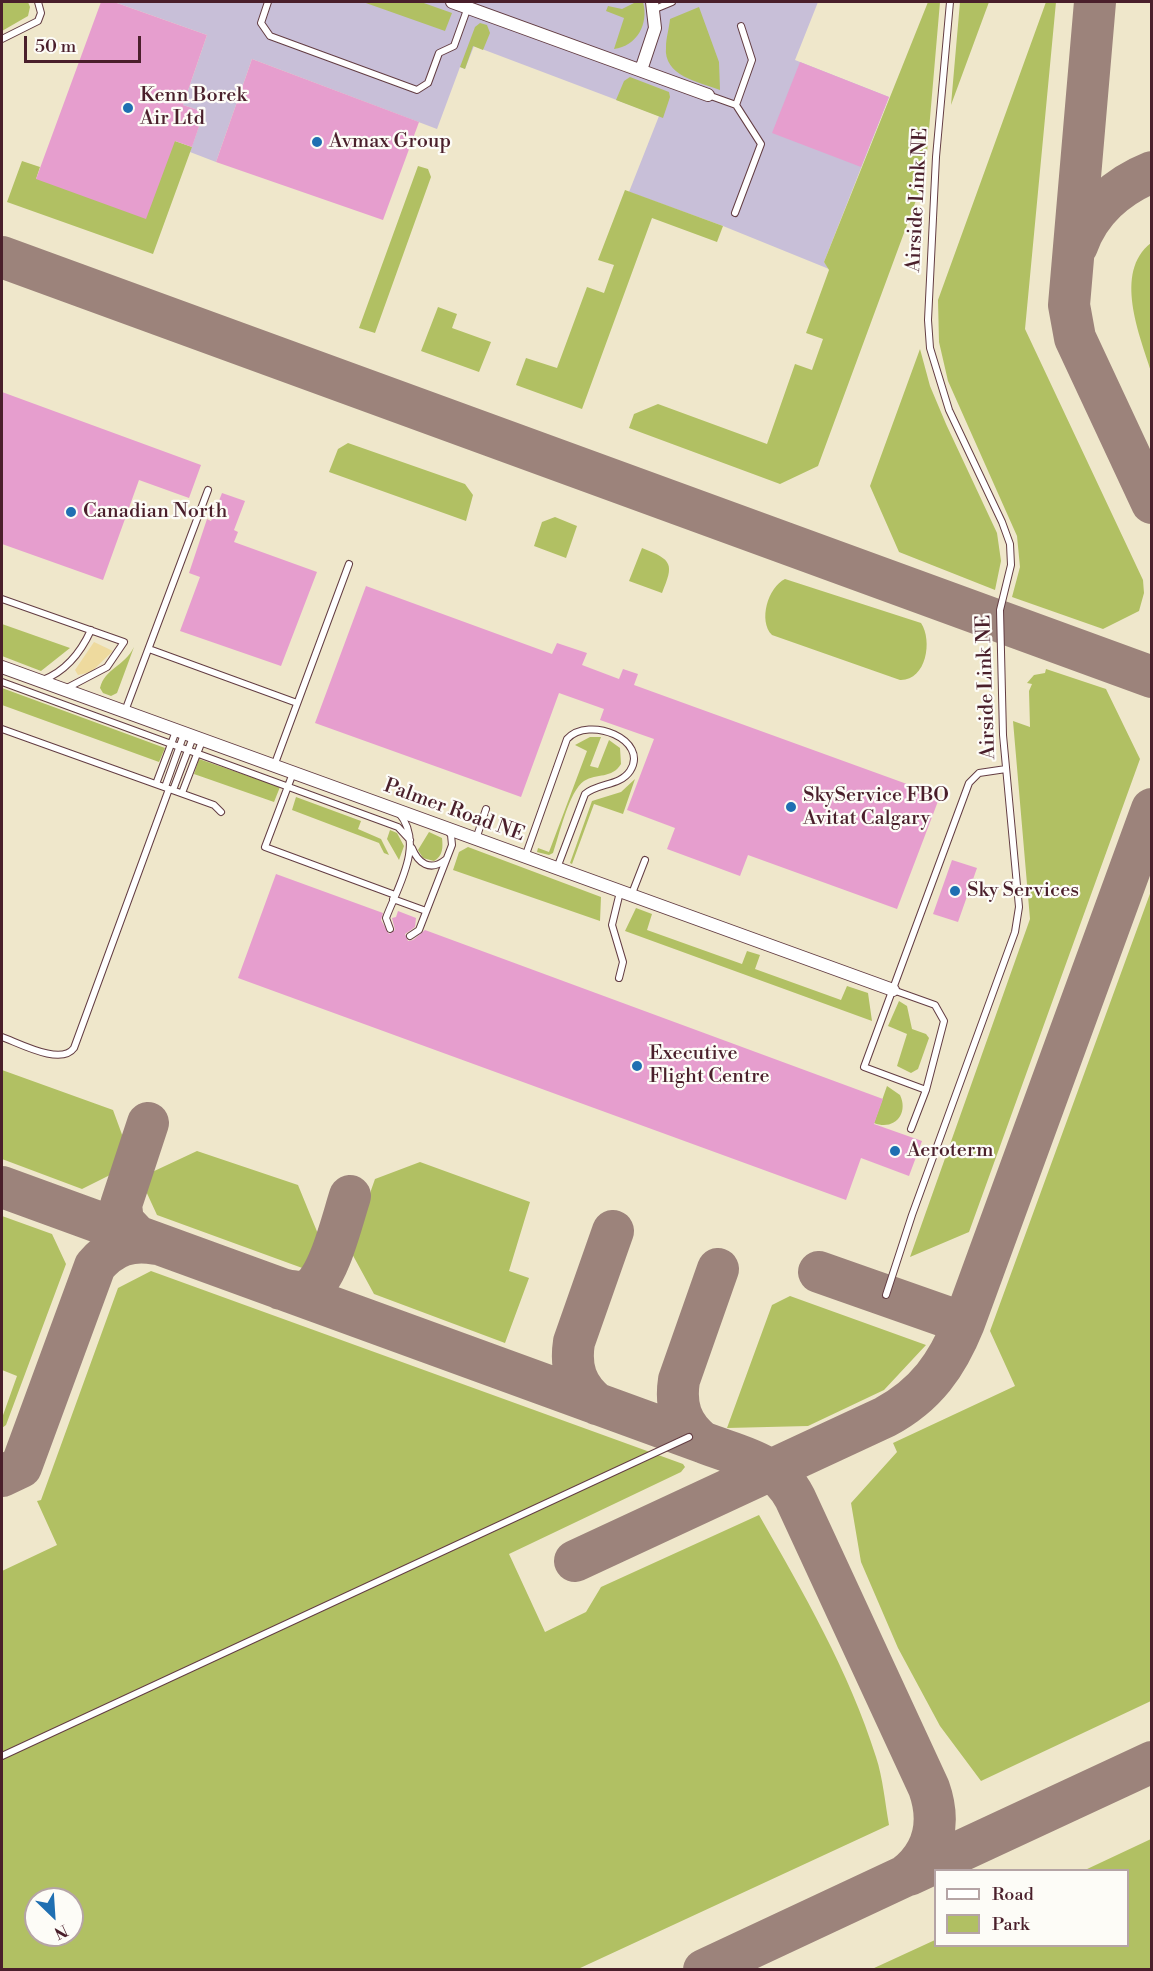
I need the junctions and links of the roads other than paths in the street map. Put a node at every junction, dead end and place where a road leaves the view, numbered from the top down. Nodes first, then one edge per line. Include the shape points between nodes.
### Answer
1 (38, 2) edge
2 (268, 2) edge
3 (452, 2) edge
4 (672, 2) edge
5 (950, 2) edge
6 (653, 5) edge
7 (468, 8) junction
8 (741, 26) dead end
9 (2, 39) edge
10 (641, 70) junction
11 (708, 94) joint
12 (736, 105) junction
13 (735, 213) dead end
14 (208, 490) dead end
15 (350, 564) dead end
16 (2, 598) edge
17 (91, 630) junction
18 (149, 649) junction
19 (2, 667) edge
20 (40, 681) junction
21 (2, 682) edge
22 (62, 689) junction
23 (297, 703) junction
24 (125, 712) junction
25 (2, 729) edge
26 (189, 736) junction
27 (170, 745) junction
28 (179, 748) junction
29 (188, 751) junction
30 (197, 754) junction
31 (274, 766) junction
32 (1006, 769) junction
33 (293, 773) junction
34 (156, 784) junction
35 (169, 788) junction
36 (288, 788) junction
37 (182, 793) junction
38 (486, 809) dead end
39 (396, 810) junction
40 (221, 812) dead end
41 (444, 828) junction
42 (476, 840) junction
43 (410, 842) junction
44 (447, 857) junction
45 (524, 857) junction
46 (645, 860) dead end
47 (557, 869) junction
48 (626, 894) junction
49 (394, 897) junction
50 (426, 911) junction
51 (390, 929) dead end
52 (410, 936) dead end
53 (619, 978) dead end
54 (893, 990) junction
55 (2, 1037) edge
56 (926, 1090) junction
57 (911, 1129) dead end
58 (886, 1295) dead end
59 (689, 1437) dead end
60 (2, 1756) edge

1 - 9 lane via 38,21
2 - 7 lane via 261,23 270,36 417,90 428,83 440,53 453,46
3 - 7 street
4 - 6 lane
5 - 32 lane, Airside Link NE via 936,157 928,335 942,392 1010,544 1011,565 1000,610
6 - 10 street via 653,40
7 - 10 street
8 - 12 lane via 752,60
10 - 11 street
11 - 12 lane
12 - 13 lane via 761,144
14 - 18 lane
15 - 23 lane
16 - 17 lane
17 - 20 lane via 70,663
17 - 22 lane via 124,642 107,667
18 - 23 lane
18 - 24 lane
19 - 20 street, Palmer Road NE
20 - 22 street, Palmer Road NE
21 - 27 lane
22 - 24 street, Palmer Road NE
23 - 31 lane
24 - 26 street, Palmer Road NE
25 - 34 lane
26 - 27 lane
26 - 28 lane
26 - 29 lane
26 - 30 lane
26 - 31 street, Palmer Road NE
27 - 28 lane
27 - 34 lane
28 - 29 lane
28 - 35 lane
29 - 30 lane
29 - 35 lane
30 - 36 lane
30 - 37 lane
31 - 33 street, Palmer Road NE
32 - 54 lane via 979,773 969,783
32 - 58 lane, Airside Link NE via 1019,890 1015,932
33 - 36 lane
33 - 39 street, Palmer Road NE
34 - 35 lane
35 - 37 lane
35 - 55 lane via 74,1048 57,1057
36 - 43 lane via 398,827
36 - 49 lane via 265,847
37 - 40 lane via 214,805
38 - 42 lane
39 - 41 street, Palmer Road NE
39 - 43 lane via 407,825
41 - 42 street, Palmer Road NE
41 - 44 lane via 452,840
42 - 45 street, Palmer Road NE
43 - 44 lane via 416,857 427,866
43 - 49 lane via 410,854
44 - 50 lane
45 - 47 street, Palmer Road NE
45 - 47 lane via 567,740 578,731 591,728 620,737 632,753 630,771 618,781 585,794
46 - 48 lane
47 - 48 street, Palmer Road NE
48 - 53 lane via 612,925 623,962
48 - 54 street, Palmer Road NE
49 - 50 lane
49 - 51 lane via 386,921
50 - 52 lane via 418,932
54 - 56 lane via 935,1005 942,1015 943,1026
54 - 56 lane via 864,1067
56 - 57 lane
59 - 60 lane

